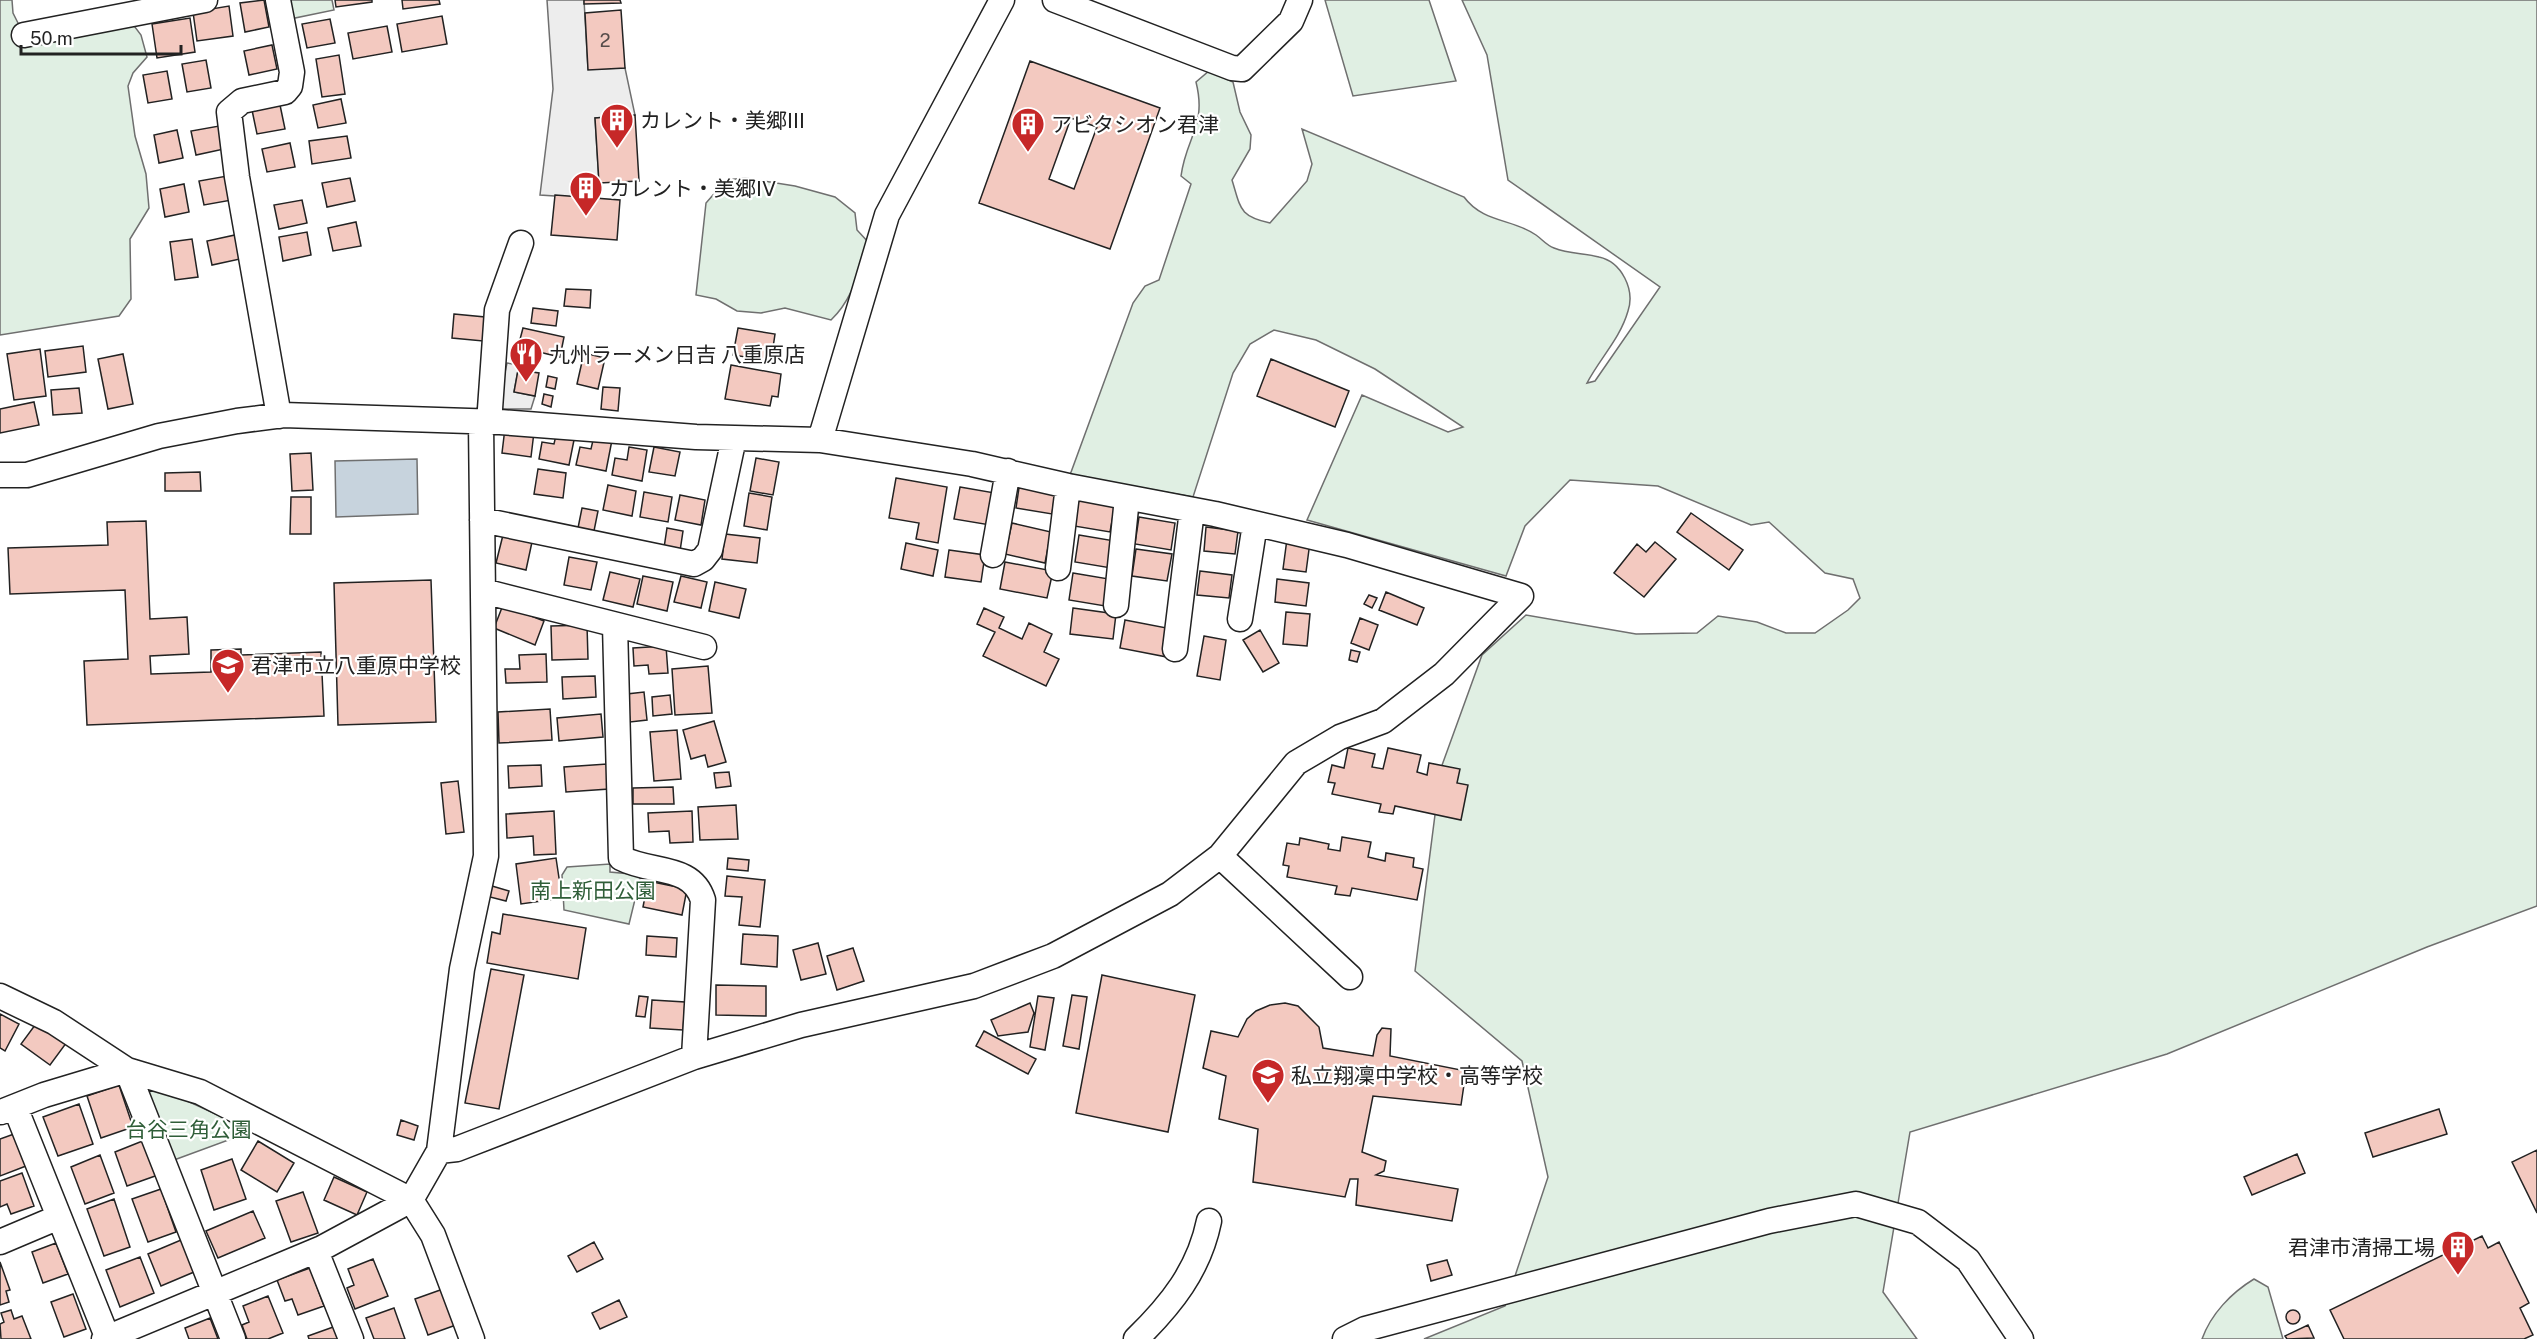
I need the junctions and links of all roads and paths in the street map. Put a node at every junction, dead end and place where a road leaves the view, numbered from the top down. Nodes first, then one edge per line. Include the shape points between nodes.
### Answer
1 (205, 0) edge
2 (278, 0) edge
3 (1002, 0) edge
4 (1055, 0) edge
5 (1300, 0) edge
6 (24, 35) dead end
7 (520, 243) dead end
8 (279, 416) junction
9 (485, 423) junction
10 (734, 438) junction
11 (820, 440) junction
12 (1008, 471) junction
13 (0, 475) edge
14 (1068, 486) junction
15 (1127, 498) junction
16 (1192, 510) junction
17 (482, 520) junction
18 (1255, 524) junction
19 (993, 555) dead end
20 (1058, 568) dead end
21 (483, 591) junction
22 (1116, 605) dead end
23 (1240, 619) dead end
24 (615, 625) junction
25 (704, 647) dead end
26 (1175, 649) dead end
27 (1220, 856) junction
28 (1350, 977) dead end
29 (0, 996) edge
30 (694, 1057) junction
31 (127, 1070) junction
32 (7, 1109) edge
33 (439, 1150) junction
34 (411, 1200) junction
35 (59, 1217) junction
36 (1209, 1221) dead end
37 (0, 1242) edge
38 (316, 1251) junction
39 (214, 1292) junction
40 (107, 1339) edge
41 (233, 1339) edge
42 (351, 1339) edge
43 (472, 1339) edge
44 (1136, 1339) edge
45 (1345, 1339) edge
46 (2021, 1339) edge

1 - 6 street
2 - 8 street via 292,72 291,86 285,92 242,100 229,112
3 - 11 street via 887,215
4 - 5 street via 1242,69 1291,21
7 - 9 street via 497,310
8 - 9 street
8 - 13 street via 159,436 27,475
9 - 10 street
9 - 17 street
10 - 11 street
10 - 17 street via 710,550 694,564
11 - 12 street
12 - 14 street
12 - 19 street
14 - 15 street
14 - 20 street
15 - 16 street
15 - 22 street
16 - 18 street
16 - 26 street
17 - 21 street
18 - 23 street
18 - 27 street via 1347,545 1521,596 1444,674 1383,721 1340,737 1296,763
21 - 24 street
21 - 33 street via 486,855 462,969
24 - 25 street
24 - 30 street via 621,858 689,876 703,900
27 - 28 street
27 - 30 street via 1170,894 1053,956 974,986 801,1025
29 - 31 street via 54,1022
30 - 33 street via 457,1149
31 - 32 street
31 - 34 street via 200,1092
31 - 39 street
32 - 35 street
33 - 34 street
34 - 38 street
34 - 43 street via 433,1235
35 - 37 street
35 - 40 street
36 - 44 street via 1186,1281
38 - 39 street
38 - 42 street
39 - 40 street
39 - 41 street
45 - 46 street via 1365,1329 1620,1260 1769,1221 1856,1204 1918,1222 1968,1260

